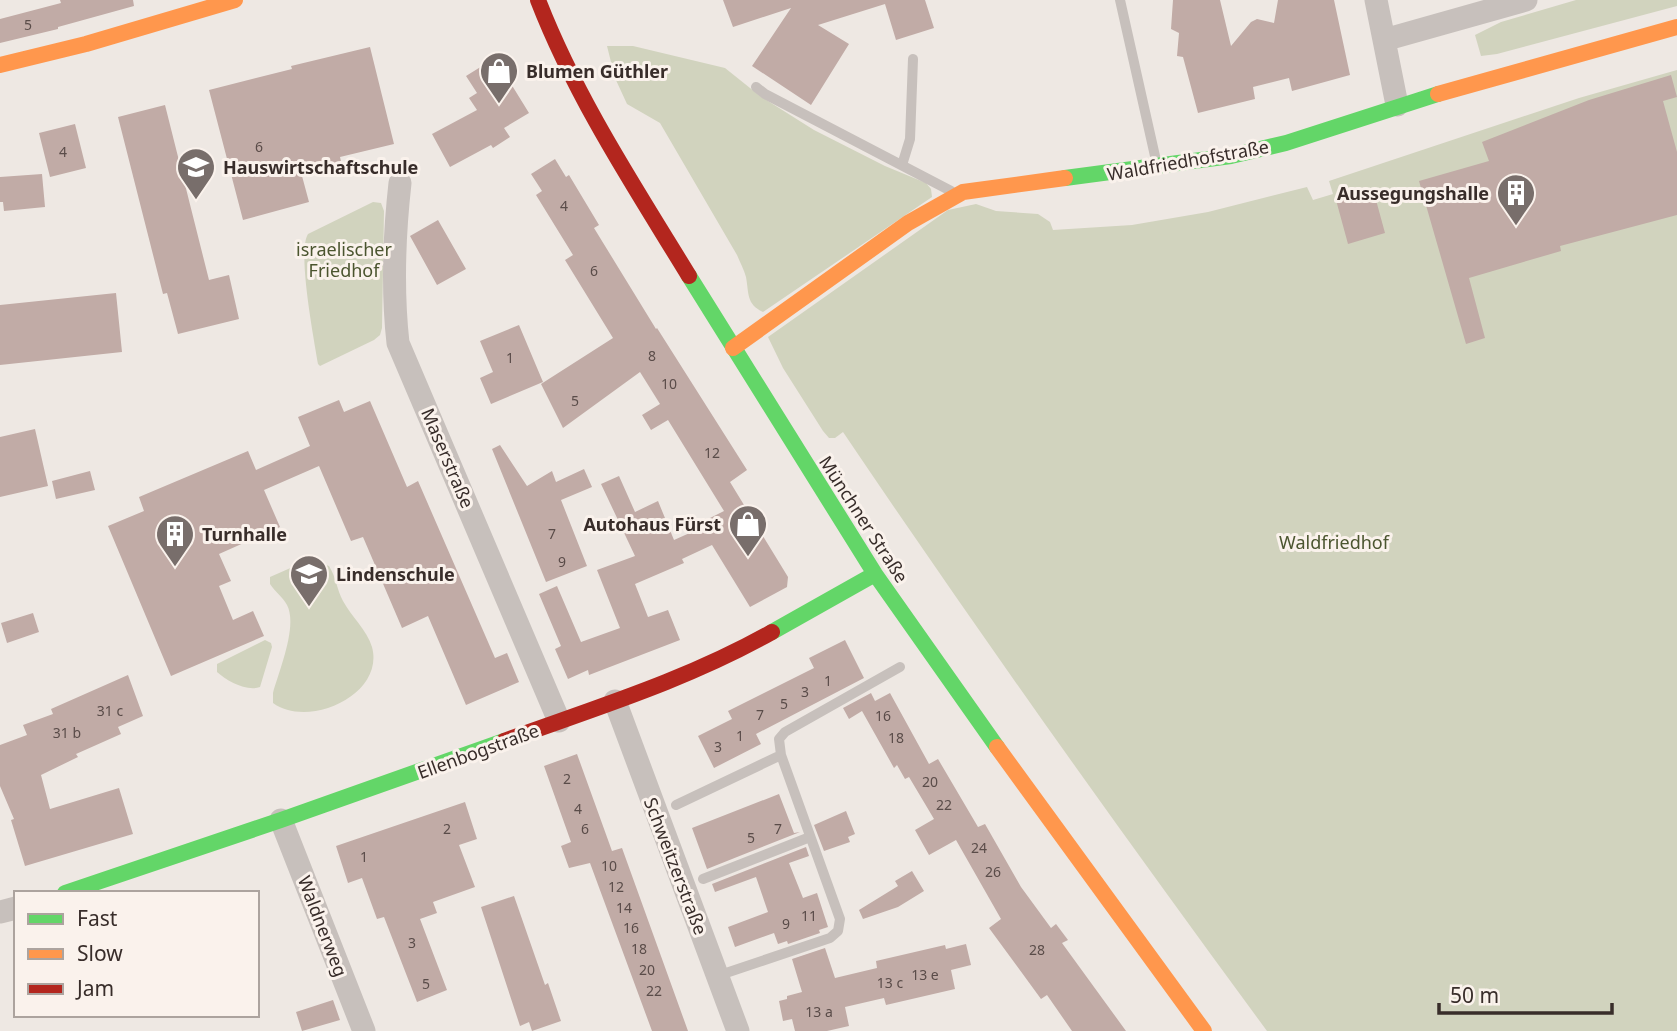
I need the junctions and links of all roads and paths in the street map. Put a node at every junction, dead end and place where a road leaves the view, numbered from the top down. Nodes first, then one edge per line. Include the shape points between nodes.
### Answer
1 (235, 0) edge
2 (538, 0) edge
3 (1120, 0) edge
4 (1376, 0) edge
5 (1525, 0) edge
6 (1677, 27) edge
7 (1384, 40) junction
8 (913, 59) dead end
9 (0, 65) edge
10 (756, 87) dead end
11 (1396, 105) junction
12 (902, 164) junction
13 (1157, 167) junction
14 (400, 183) dead end
15 (956, 194) junction
16 (733, 348) junction
17 (875, 573) junction
18 (901, 667) dead end
19 (615, 701) junction
20 (559, 721) junction
21 (781, 755) junction
22 (676, 805) dead end
23 (281, 820) junction
24 (810, 837) junction
25 (703, 879) dead end
26 (71, 891) edge
27 (718, 975) junction
28 (364, 1031) edge
29 (738, 1031) edge
30 (1204, 1031) edge

1 - 9 street
2 - 16 street, Münchner Straße via 557,49 601,132
3 - 13 lane
4 - 7 street
5 - 7 street
6 - 11 street, Waldfriedhofstraße
7 - 11 street
8 - 12 lane via 910,139
10 - 12 lane
11 - 13 street, Waldfriedhofstraße via 1286,143
12 - 15 lane
13 - 15 street, Waldfriedhofstraße
14 - 20 street, Maserstraße via 394,240 398,343
15 - 16 street, Waldfriedhofstraße
16 - 17 street, Münchner Straße
17 - 19 street, Ellenbogstraße via 742,649
17 - 30 street, Münchner Straße
18 - 21 lane via 785,732 779,739
19 - 20 street, Ellenbogstraße
19 - 27 street, Schweitzerstraße
20 - 23 street, Ellenbogstraße
21 - 22 lane
21 - 24 lane
23 - 26 street, Ellenbogstraße
23 - 28 street, Waldnerweg
24 - 25 lane
24 - 27 lane via 840,919 838,931 830,938
27 - 29 street, Schweitzerstraße

